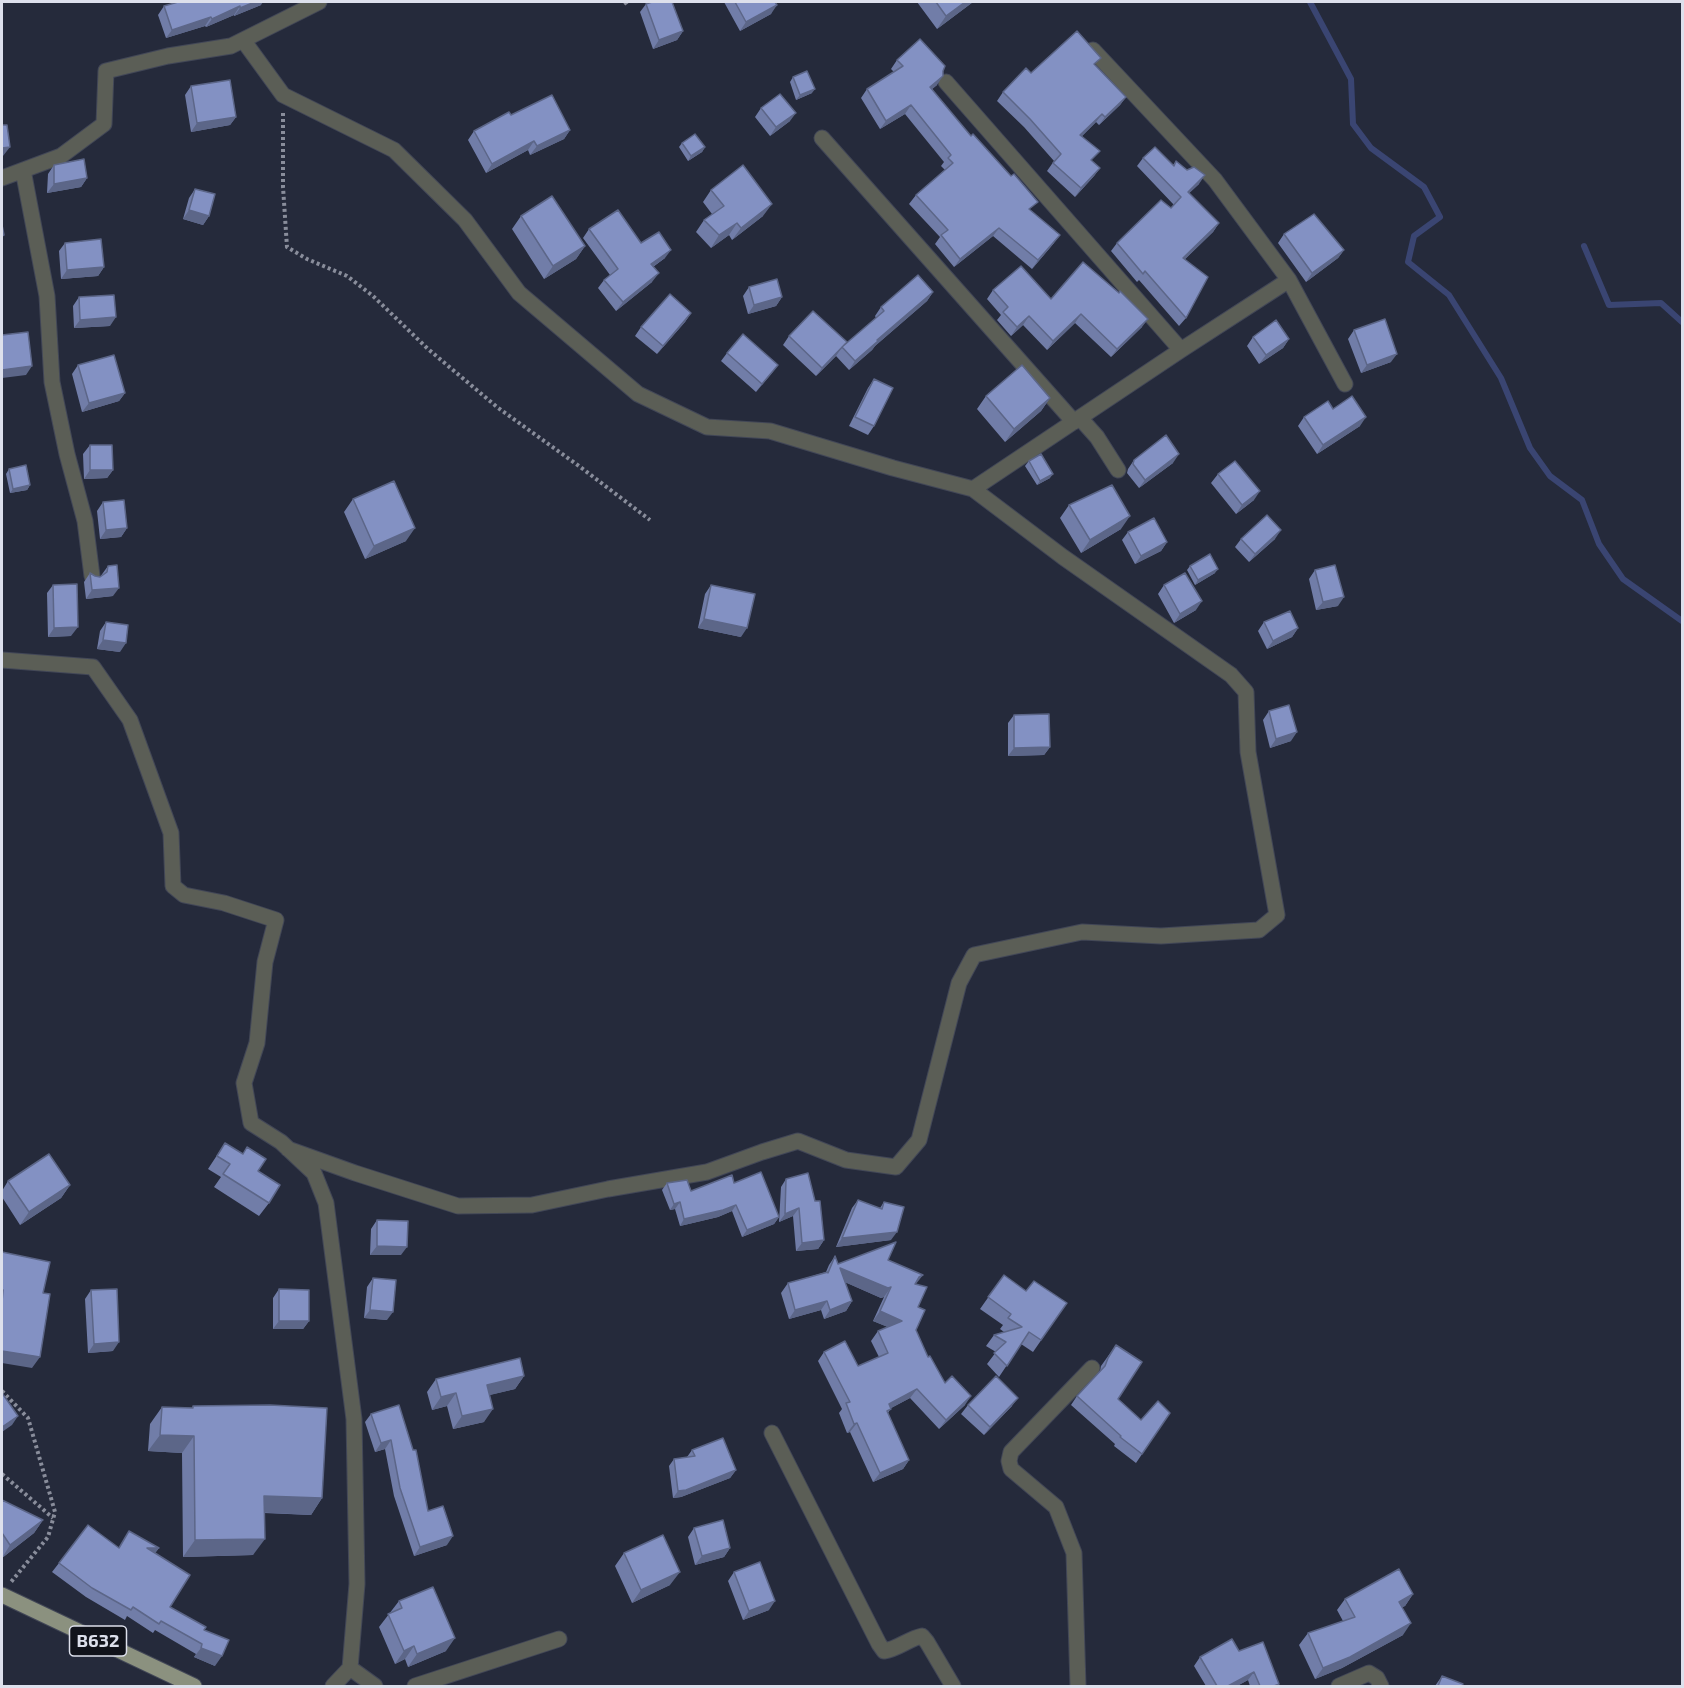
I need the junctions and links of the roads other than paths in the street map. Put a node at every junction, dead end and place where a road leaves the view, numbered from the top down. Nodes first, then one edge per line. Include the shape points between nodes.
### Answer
1 (319, 2) edge
2 (243, 40) junction
3 (1093, 50) edge
4 (946, 82) edge
5 (822, 138) dead end
6 (23, 170) junction
7 (2, 178) edge
8 (1289, 280) junction
9 (1181, 350) junction
10 (1345, 384) dead end
11 (1077, 420) junction
12 (1118, 470) dead end
13 (973, 489) junction
14 (92, 576) edge
15 (2, 660) edge
16 (288, 1149) junction
17 (1092, 1368) dead end
18 (772, 1433) dead end
19 (5, 1590) edge
20 (559, 1639) dead end
21 (350, 1668) junction
22 (194, 1686) edge
23 (333, 1686) edge
24 (375, 1686) edge
25 (415, 1686) edge
26 (953, 1686) edge
27 (1078, 1686) edge
28 (1339, 1686) edge
29 (1381, 1686) edge

1 - 2 street
2 - 6 street via 231,46 106,71 104,124 61,156
2 - 13 street via 283,95 393,150 465,220 519,293 638,394 707,427 770,431
3 - 8 street via 1215,180
4 - 9 street
5 - 11 street
6 - 7 street
6 - 14 street via 47,296 52,382 85,521
8 - 9 street
8 - 10 street
9 - 11 street
11 - 12 street via 1097,436
11 - 13 street
13 - 16 street via 1231,675 1246,692 1248,752 1277,915 1259,930 1161,936 1082,932 974,955 959,983 919,1140 896,1167 846,1160 798,1141 707,1172 532,1205 458,1206
15 - 16 street via 93,667 130,720 171,833 173,886 184,895 276,920 265,962 257,1043 243,1083 251,1123
16 - 21 street via 314,1173 326,1203 354,1419 357,1584
17 - 27 street via 1011,1452 1009,1461 1011,1469 1056,1507 1074,1553
18 - 26 street via 884,1651 922,1636
19 - 22 main road, B632
20 - 25 street
21 - 23 street
21 - 24 street
28 - 29 street via 1369,1673

